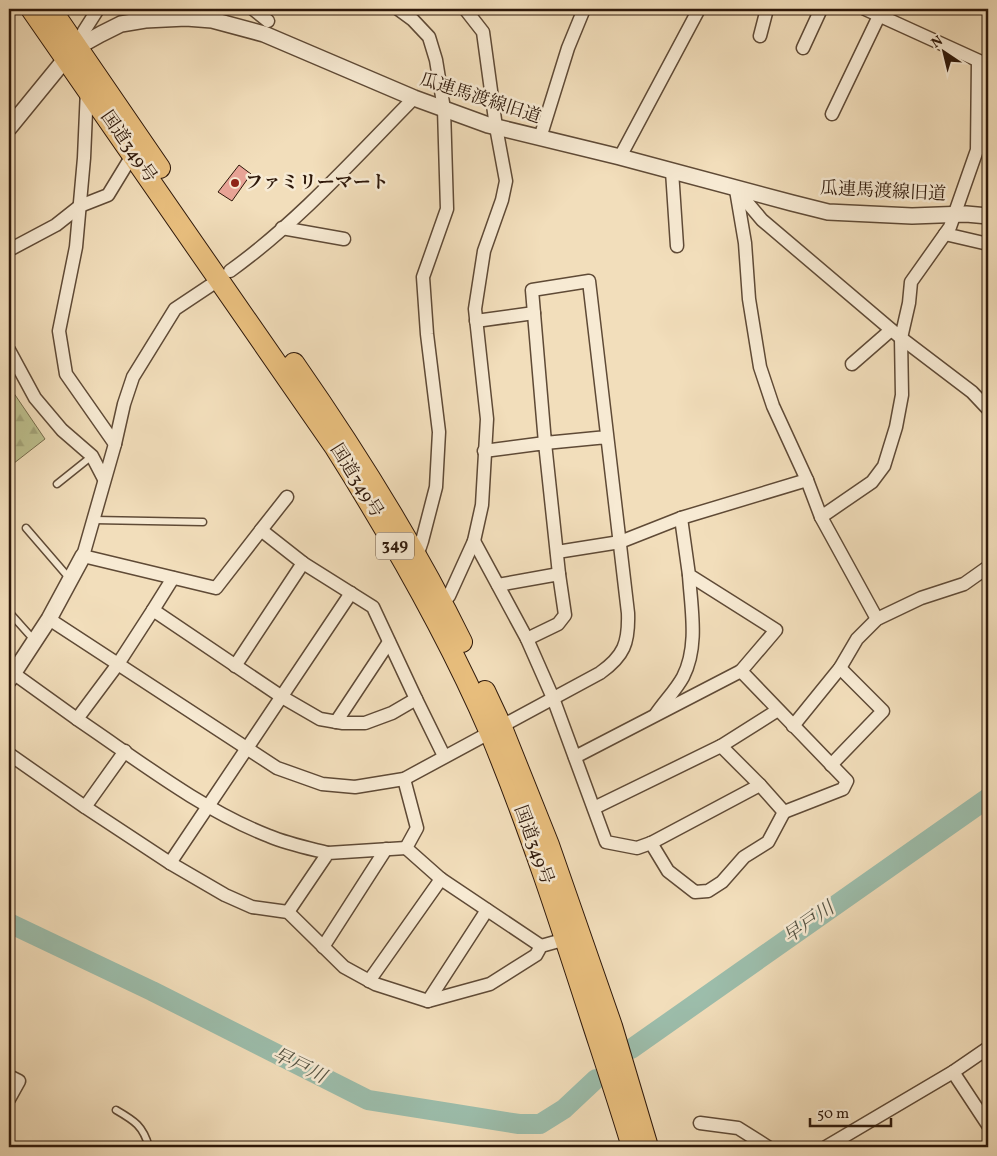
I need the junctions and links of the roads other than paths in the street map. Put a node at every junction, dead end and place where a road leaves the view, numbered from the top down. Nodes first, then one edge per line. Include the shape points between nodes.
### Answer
1 (32, 9) edge
2 (51, 9) edge
3 (98, 9) edge
4 (253, 9) edge
5 (398, 9) edge
6 (465, 9) edge
7 (584, 9) edge
8 (699, 9) edge
9 (767, 9) edge
10 (821, 9) edge
11 (865, 9) edge
12 (879, 16) junction
13 (268, 20) dead end
14 (760, 36) dead end
15 (802, 48) dead end
16 (72, 53) junction
17 (983, 63) edge
18 (87, 87) junction
19 (414, 98) junction
20 (444, 109) junction
21 (832, 114) dead end
22 (496, 127) junction
23 (9, 128) edge
24 (540, 138) junction
25 (133, 154) junction
26 (620, 157) junction
27 (672, 171) junction
28 (736, 188) junction
29 (80, 206) junction
30 (955, 215) junction
31 (988, 216) edge
32 (282, 228) junction
33 (945, 234) junction
34 (344, 239) dead end
35 (988, 244) edge
36 (676, 246) dead end
37 (9, 250) edge
38 (225, 275) junction
39 (534, 313) junction
40 (476, 321) junction
41 (891, 330) junction
42 (902, 338) junction
43 (9, 350) edge
44 (852, 364) dead end
45 (988, 410) edge
46 (607, 437) junction
47 (545, 443) junction
48 (115, 444) junction
49 (484, 451) junction
50 (92, 456) junction
51 (104, 479) junction
52 (807, 480) junction
53 (58, 484) dead end
54 (287, 497) dead end
55 (821, 516) junction
56 (681, 518) junction
57 (94, 520) junction
58 (202, 522) dead end
59 (26, 528) dead end
60 (261, 530) junction
61 (474, 541) junction
62 (620, 542) junction
63 (557, 552) junction
64 (83, 556) junction
65 (417, 556) junction
66 (303, 563) junction
67 (988, 567) edge
68 (559, 574) junction
69 (689, 575) junction
70 (173, 578) junction
71 (71, 580) junction
72 (498, 585) junction
73 (351, 593) junction
74 (442, 601) junction
75 (153, 610) junction
76 (9, 612) edge
77 (49, 619) junction
78 (877, 619) junction
79 (527, 639) junction
80 (34, 641) junction
81 (389, 642) junction
82 (118, 664) junction
83 (235, 666) junction
84 (840, 668) junction
85 (741, 671) junction
86 (11, 676) edge
87 (683, 677) junction
88 (698, 693) junction
89 (282, 698) junction
90 (553, 698) junction
91 (416, 699) junction
92 (778, 710) junction
93 (654, 716) junction
94 (77, 719) junction
95 (336, 722) junction
96 (793, 726) junction
97 (495, 728) junction
98 (721, 746) junction
99 (247, 750) junction
100 (125, 751) junction
101 (9, 754) edge
102 (444, 756) junction
103 (575, 756) junction
104 (832, 765) junction
105 (404, 779) junction
106 (760, 784) junction
107 (84, 807) junction
108 (208, 807) junction
109 (594, 808) junction
110 (784, 812) junction
111 (651, 843) junction
112 (406, 848) junction
113 (386, 850) junction
114 (328, 853) junction
115 (170, 863) junction
116 (441, 879) junction
117 (487, 910) junction
118 (288, 912) junction
119 (566, 939) junction
120 (541, 946) junction
121 (323, 947) junction
122 (369, 981) junction
123 (428, 1001) junction
124 (988, 1048) edge
125 (953, 1072) junction
126 (9, 1076) edge
127 (9, 1099) edge
128 (116, 1110) dead end
129 (700, 1123) dead end
130 (988, 1125) edge
131 (149, 1147) edge
132 (632, 1147) edge
133 (648, 1147) edge
134 (768, 1147) edge
135 (826, 1147) edge

1 - 16 highway, 国道349号 / 349
2 - 16 highway, 国道349号 / 349
3 - 16 street
4 - 13 street
5 - 20 street via 429,37
6 - 22 street via 483,32
7 - 24 street via 568,48
8 - 26 street
9 - 14 street
10 - 15 street
11 - 12 street
12 - 17 street
12 - 21 street
16 - 18 highway, 国道349号 / 349
16 - 19 street, 瓜連馬渡線旧道 via 121,24 168,18 212,20 264,34
16 - 23 street, 瓜連馬渡線旧道
16 - 38 highway, 国道349号 / 349
17 - 30 street via 977,150
18 - 25 highway, 国道349号 / 349
18 - 29 street
19 - 20 street, 瓜連馬渡線旧道
19 - 32 street
20 - 22 street, 瓜連馬渡線旧道
20 - 65 street via 447,209 423,277 439,432 436,487
22 - 24 street, 瓜連馬渡線旧道
22 - 40 street via 506,181 484,251 474,308
24 - 26 street, 瓜連馬渡線旧道
25 - 29 street via 108,195
25 - 38 highway, 国道349号 / 349
26 - 27 street, 瓜連馬渡線旧道
27 - 28 street, 瓜連馬渡線旧道
27 - 36 street
28 - 30 street, 瓜連馬渡線旧道 via 828,212
28 - 41 street via 762,220
28 - 52 street via 746,243 749,299 760,367 773,406
29 - 37 street via 56,225
29 - 48 street via 76,247 59,331 66,374
30 - 31 street, 瓜連馬渡線旧道
30 - 33 street
32 - 34 street
32 - 38 street
33 - 35 street
33 - 42 street via 912,282
38 - 48 street via 175,309 133,377
38 - 65 highway, 国道349号 / 349 via 344,435
38 - 97 highway, 国道349号 / 349 via 378,516
39 - 40 street
39 - 46 street via 532,290 589,281
39 - 47 street
40 - 49 street via 487,419
41 - 42 street
41 - 44 street
42 - 45 street via 972,392
42 - 55 street via 902,395 884,466 872,482
43 - 50 street via 35,398 62,430
46 - 47 street
46 - 62 street
47 - 49 street
47 - 63 street
48 - 51 street
49 - 61 street via 482,505
50 - 51 street
50 - 53 lane
51 - 57 street
52 - 55 street
52 - 56 street
54 - 60 street
55 - 78 street
56 - 62 street
56 - 69 street
57 - 58 lane
57 - 64 street
59 - 71 lane
60 - 66 street
60 - 70 street via 216,588
61 - 72 street
61 - 74 street via 448,596
62 - 63 street
62 - 90 street via 628,614 628,629 621,654 600,673
63 - 68 street
64 - 70 street
64 - 71 street
65 - 74 highway, 国道349号 / 349
66 - 73 street
66 - 83 street
67 - 78 street via 964,584 921,598
68 - 72 street
68 - 79 street via 565,615 558,624
69 - 85 street via 776,630
69 - 87 street via 692,648
70 - 75 street
71 - 77 street
72 - 79 street
73 - 81 street via 373,607
73 - 89 street
74 - 97 highway, 国道349号 / 349
75 - 82 street
75 - 83 street
76 - 80 lane
77 - 80 street
77 - 82 street
78 - 84 street via 857,639
79 - 90 street
80 - 86 street
81 - 91 street
81 - 95 street
82 - 94 street
82 - 99 street
83 - 89 street
84 - 96 street
84 - 104 street via 883,711
85 - 88 street
85 - 92 street
86 - 94 street
87 - 88 street
87 - 93 street
88 - 93 street
89 - 95 street via 320,719
89 - 99 street
90 - 97 street
90 - 103 street
91 - 95 street via 365,723
91 - 102 street
92 - 96 street
92 - 98 street
93 - 103 street
94 - 100 street
96 - 104 street
97 - 102 street
97 - 119 highway, 国道349号 / 349
97 - 133 highway, 国道349号 / 349 via 550,845 612,1026
98 - 106 street
98 - 109 street
99 - 105 street via 277,768 322,784 355,787
99 - 108 street
100 - 107 street
100 - 108 street
101 - 107 street
102 - 105 street
103 - 109 street
104 - 110 street via 847,781 843,790
105 - 112 street via 417,828
106 - 110 street
106 - 111 street
107 - 115 street
108 - 114 street via 269,837
108 - 115 street
109 - 111 street via 606,842 637,848
110 - 111 street via 768,842 744,857 722,882 708,891 695,892 668,871
112 - 113 street
112 - 116 street
113 - 114 street
113 - 121 street
114 - 118 street
115 - 118 street via 252,907
116 - 117 street
116 - 122 street
117 - 120 street
117 - 123 street
118 - 121 street
119 - 120 street
119 - 132 highway, 国道349号 / 349
120 - 123 street via 536,955 490,984
121 - 122 street via 344,967
122 - 123 street
124 - 125 street
125 - 130 street
125 - 135 street
126 - 127 street via 20,1081
128 - 131 lane via 136,1122
129 - 134 street via 738,1128

